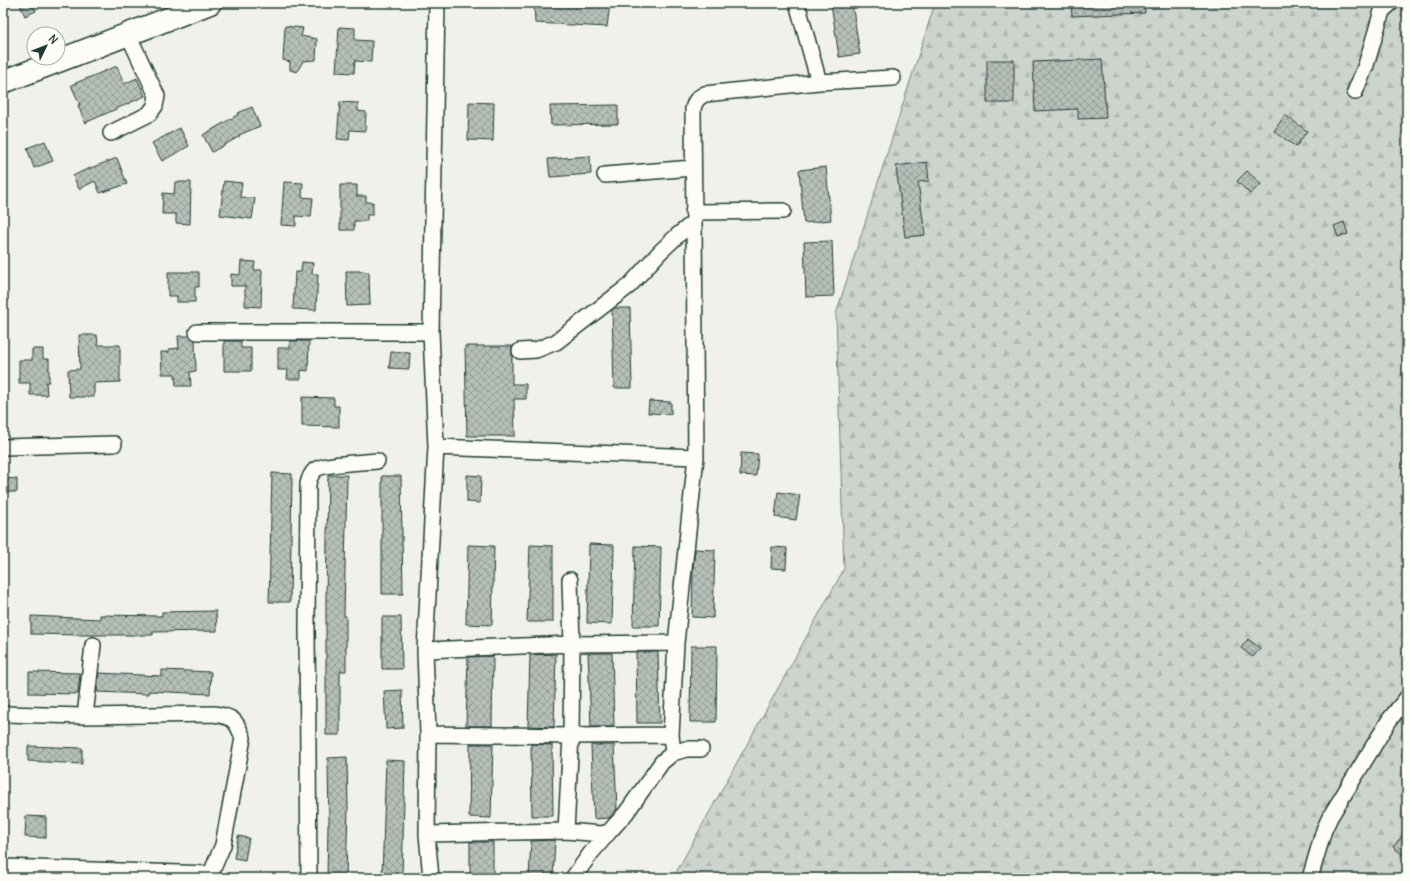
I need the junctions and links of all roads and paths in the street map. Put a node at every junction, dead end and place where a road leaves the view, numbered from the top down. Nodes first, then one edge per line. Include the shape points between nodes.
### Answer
1 (210, 3) edge
2 (437, 3) edge
3 (797, 3) edge
4 (1390, 3) edge
5 (128, 34) junction
6 (5, 77) edge
7 (893, 78) dead end
8 (819, 82) junction
9 (1355, 92) dead end
10 (111, 134) dead end
11 (693, 168) junction
12 (605, 175) dead end
13 (783, 211) dead end
14 (693, 218) junction
15 (197, 332) dead end
16 (431, 332) junction
17 (520, 352) dead end
18 (114, 444) dead end
19 (3, 447) edge
20 (436, 447) junction
21 (696, 457) junction
22 (377, 461) dead end
23 (570, 580) dead end
24 (676, 643) junction
25 (572, 644) junction
26 (93, 645) dead end
27 (425, 650) junction
28 (1407, 698) edge
29 (3, 714) edge
30 (85, 716) junction
31 (428, 734) junction
32 (671, 735) junction
33 (571, 736) junction
34 (700, 749) dead end
35 (673, 753) junction
36 (566, 831) junction
37 (609, 832) junction
38 (428, 834) junction
39 (3, 867) edge
40 (209, 876) edge
41 (309, 878) edge
42 (431, 878) edge
43 (573, 878) edge
44 (1310, 878) edge

1 - 5 highway
2 - 16 street
3 - 8 street
4 - 9 street via 1382,11
5 - 6 highway
5 - 10 street via 156,96 155,106 149,114
7 - 8 street
8 - 11 street via 705,94 698,98 693,109
11 - 12 street
11 - 14 street
13 - 14 street
14 - 17 street via 630,284 556,342 536,350
14 - 21 street
15 - 16 street
16 - 20 street
18 - 19 street
20 - 21 street
20 - 27 street
21 - 24 street
22 - 41 street via 316,468 308,484
23 - 25 street
24 - 25 street
24 - 32 street
25 - 27 street
25 - 33 street
26 - 30 street
27 - 31 street
28 - 44 street via 1390,719 1330,817
29 - 30 street
30 - 40 street via 214,714 227,716 237,723 243,738 223,845
31 - 33 street
31 - 38 street
32 - 33 street
32 - 35 street
33 - 36 street
34 - 35 street via 686,749
35 - 37 street via 662,762 626,813
36 - 37 street via 602,834
36 - 38 street
37 - 43 street
38 - 42 street
39 - 40 street

